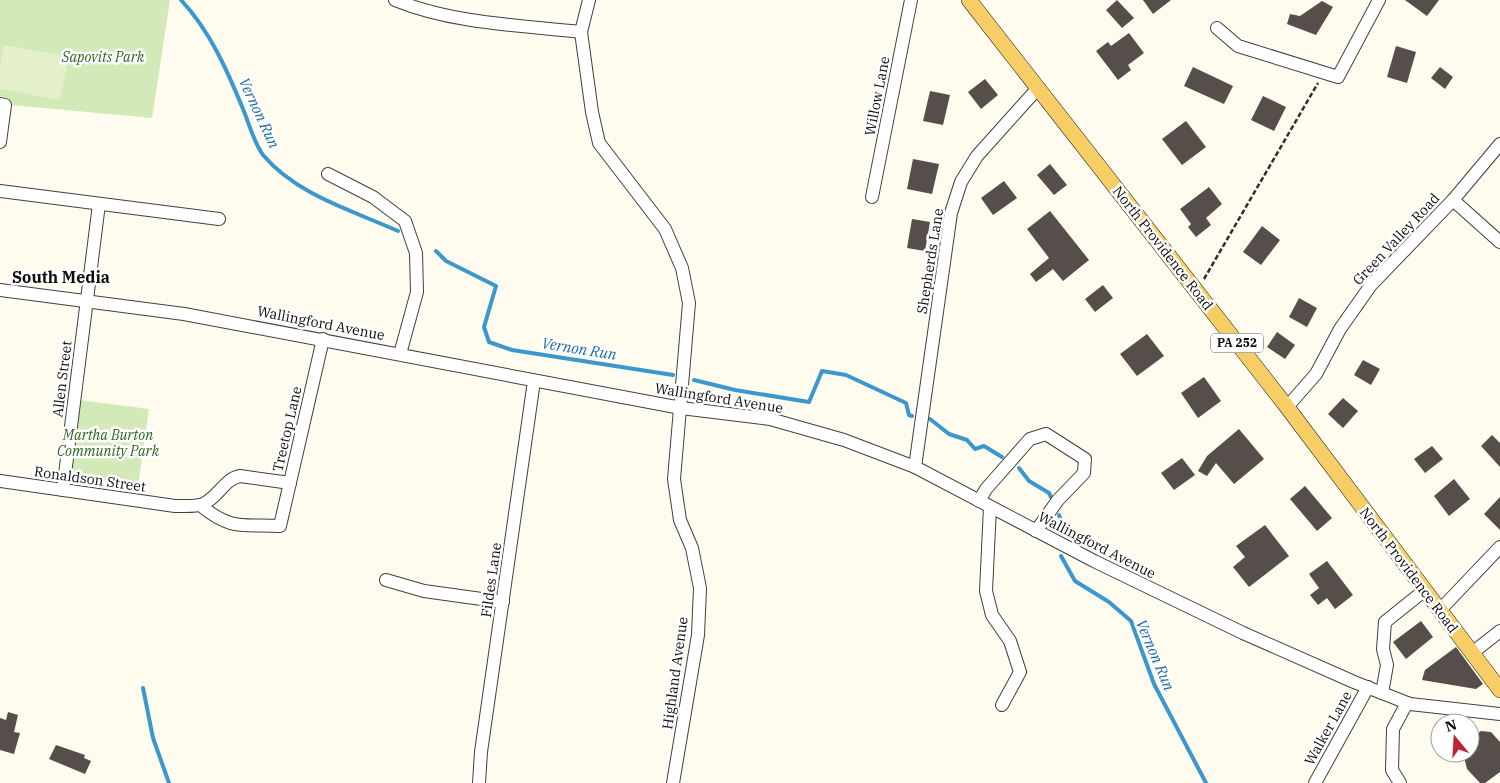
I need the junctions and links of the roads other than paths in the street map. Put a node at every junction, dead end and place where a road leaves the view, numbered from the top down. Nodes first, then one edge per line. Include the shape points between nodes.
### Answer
1 (396, 0) edge
2 (589, 0) edge
3 (911, 0) edge
4 (969, 0) edge
5 (1379, 0) edge
6 (1217, 28) dead end
7 (581, 32) junction
8 (1038, 88) junction
9 (2, 105) edge
10 (0, 142) edge
11 (1500, 144) edge
12 (328, 174) dead end
13 (0, 191) edge
14 (872, 197) dead end
15 (1453, 200) junction
16 (99, 204) junction
17 (219, 219) dead end
18 (1500, 242) edge
19 (0, 290) edge
20 (87, 301) junction
21 (323, 339) junction
22 (400, 354) junction
23 (534, 381) junction
24 (681, 408) junction
25 (1287, 408) junction
26 (915, 467) junction
27 (0, 481) edge
28 (290, 483) junction
29 (63, 490) junction
30 (985, 504) junction
31 (200, 505) junction
32 (1036, 531) junction
33 (1500, 547) edge
34 (386, 580) dead end
35 (1425, 590) junction
36 (503, 602) junction
37 (1440, 610) junction
38 (1500, 631) edge
39 (1472, 653) junction
40 (1368, 687) junction
41 (1500, 690) edge
42 (1382, 692) junction
43 (1407, 703) junction
44 (1002, 705) dead end
45 (1500, 714) edge
46 (479, 783) edge
47 (673, 783) edge
48 (1315, 783) edge
49 (1400, 783) edge

1 - 7 street via 449,17
2 - 7 street, Highland Avenue
3 - 14 street, Willow Lane
4 - 8 main road, North Providence Road / PA 252
5 - 6 street via 1338,78 1238,46
7 - 24 street, Highland Avenue via 592,112 600,142 665,229 682,268 689,303
8 - 25 main road, North Providence Road / PA 252
8 - 26 street, Shepherds Lane via 977,156 961,182 951,213
9 - 10 street
11 - 15 street, Green Valley Road
12 - 22 street via 373,197 404,221 416,253 417,292
13 - 16 street
15 - 18 street
15 - 25 street, Green Valley Road via 1371,285 1340,329 1316,374
16 - 17 street
16 - 20 street, Allen Street
19 - 20 street, Wallingford Avenue
20 - 21 street, Wallingford Avenue via 184,314
20 - 29 street, Allen Street
21 - 22 street, Wallingford Avenue
21 - 28 street, Treetop Lane
22 - 23 street, Wallingford Avenue
23 - 24 street, Wallingford Avenue
23 - 36 street, Fildes Lane
24 - 26 street, Wallingford Avenue via 770,419 844,440
24 - 47 street, Highland Avenue via 674,479 680,520 692,548 700,588 698,634
25 - 35 main road, North Providence Road / PA 252
26 - 30 street, Wallingford Avenue
27 - 29 street, Ronaldson Street
28 - 31 street via 232,477
28 - 31 street, Treetop Lane via 280,526 225,523
29 - 31 street, Ronaldson Street via 175,506
30 - 32 street, Wallingford Avenue
30 - 32 street via 986,489 1030,439 1046,434 1085,459 1084,473 1058,500
30 - 44 street via 986,591 992,615 1010,641 1020,672
32 - 40 street, Wallingford Avenue via 1243,633
33 - 37 street
34 - 36 street via 424,591
35 - 37 main road, North Providence Road / PA 252
35 - 42 street via 1385,622 1382,649 1387,665
36 - 46 street, Fildes Lane
37 - 39 main road, North Providence Road / PA 252
38 - 39 street
39 - 41 main road, North Providence Road / PA 252
40 - 42 street, Wallingford Avenue
40 - 48 street, Walker Lane
42 - 43 street, Wallingford Avenue
43 - 45 street, Wallingford Avenue
43 - 49 street via 1393,729 1392,770

